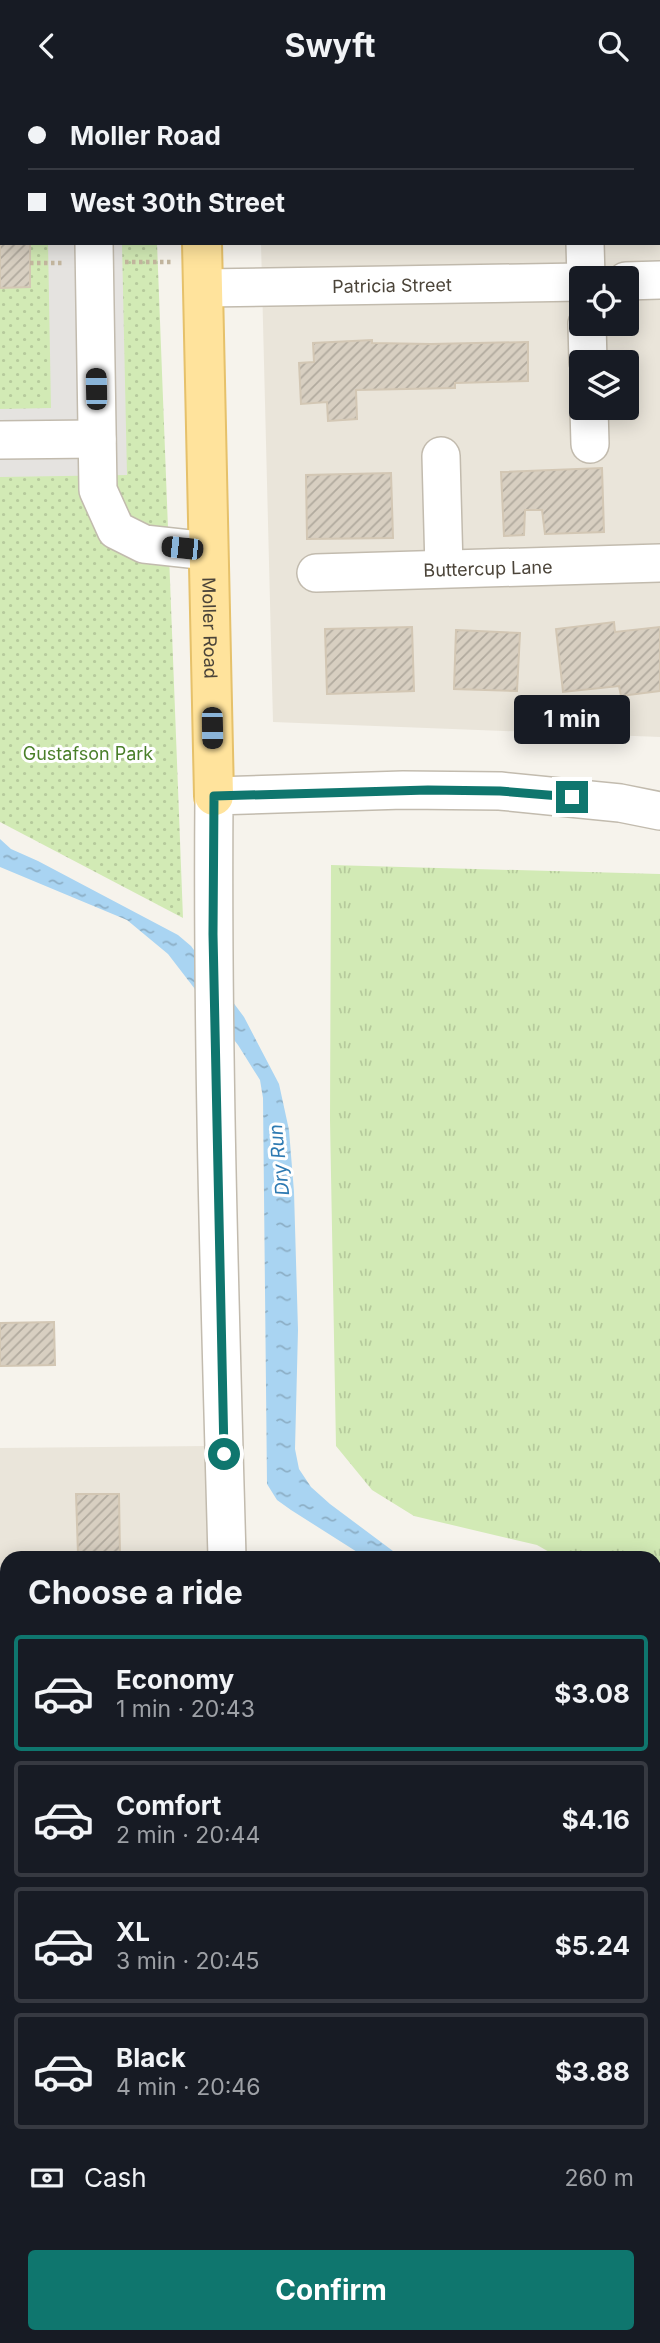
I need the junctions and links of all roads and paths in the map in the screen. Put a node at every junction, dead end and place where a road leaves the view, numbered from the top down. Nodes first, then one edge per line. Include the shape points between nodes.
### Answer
1 (94, 245) edge
2 (202, 245) edge
3 (585, 245) edge
4 (586, 266) edge
5 (660, 280) edge
6 (639, 281) edge
7 (569, 282) edge
8 (203, 288) junction
9 (589, 420) edge
10 (97, 439) junction
11 (0, 440) edge
12 (590, 444) dead end
13 (441, 456) dead end
14 (208, 551) junction
15 (660, 563) edge
16 (444, 568) junction
17 (316, 573) dead end
18 (214, 796) junction
19 (660, 811) edge
20 (227, 1551) edge

1 - 10 street
2 - 8 main road, Moller Road
3 - 4 street
5 - 6 street
7 - 8 street, Patricia Street
8 - 14 main road, Moller Road
9 - 12 street
10 - 11 street
10 - 14 street via 98,490 116,530 144,544
13 - 16 street
14 - 18 main road, Moller Road
15 - 16 street, Buttercup Lane
16 - 17 street, Buttercup Lane
18 - 19 street via 500,791
18 - 20 street, Moller Road via 215,1091

